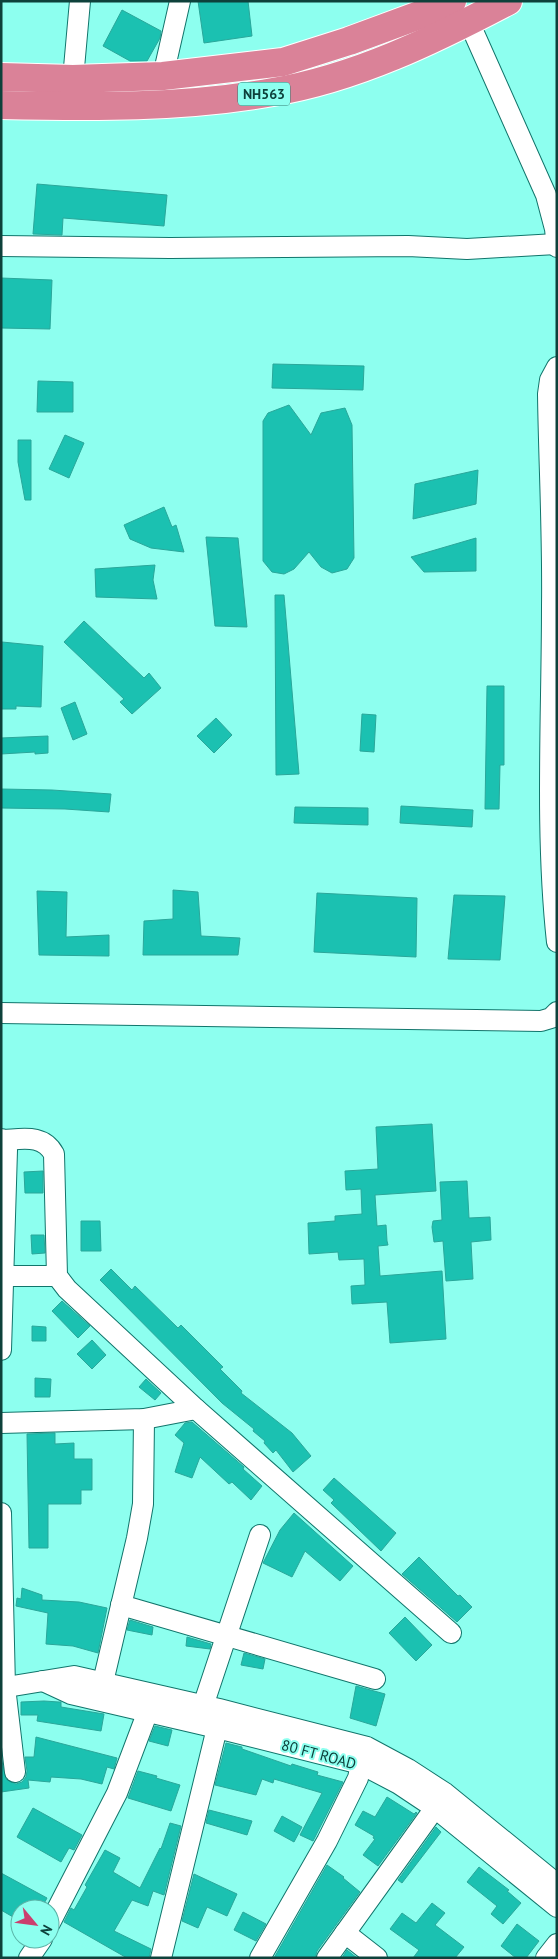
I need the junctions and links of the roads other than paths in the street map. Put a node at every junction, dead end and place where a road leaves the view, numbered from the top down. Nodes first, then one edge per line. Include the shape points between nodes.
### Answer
1 (80, 1) edge
2 (180, 1) edge
3 (508, 1) edge
4 (461, 11) edge
5 (163, 76) junction
6 (4, 77) edge
7 (73, 78) junction
8 (2, 105) edge
9 (557, 245) edge
10 (1, 246) edge
11 (557, 367) edge
12 (557, 942) edge
13 (557, 1012) edge
14 (1, 1013) edge
15 (2, 1140) edge
16 (2, 1276) edge
17 (58, 1276) junction
18 (1, 1350) edge
19 (196, 1409) junction
20 (144, 1419) junction
21 (1, 1423) edge
22 (1, 1513) edge
23 (260, 1535) dead end
24 (120, 1605) junction
25 (450, 1633) dead end
26 (226, 1635) junction
27 (375, 1679) dead end
28 (43, 1682) junction
29 (103, 1682) junction
30 (3, 1687) edge
31 (203, 1706) junction
32 (148, 1711) junction
33 (217, 1728) junction
34 (361, 1764) junction
35 (15, 1772) dead end
36 (435, 1808) junction
37 (534, 1877) junction
38 (557, 1884) edge
39 (60, 1904) edge
40 (557, 1907) edge
41 (345, 1933) junction
42 (557, 1944) edge
43 (161, 1958) edge
44 (260, 1958) edge
45 (327, 1958) edge
46 (377, 1958) edge
47 (546, 1958) edge

1 - 7 street
2 - 5 street
3 - 4 highway, NH563
4 - 5 highway, NH563 via 441,7 284,62
4 - 8 highway, NH563 via 417,47 339,76 275,92 190,103 124,107
4 - 9 street via 546,195
5 - 7 highway, NH563
6 - 7 highway, NH563
6 - 8 highway
9 - 10 street via 467,249 408,246
11 - 12 street via 550,380 548,394 551,779
13 - 14 street via 542,1021
15 - 16 street via 7,1150
15 - 17 street via 31,1138 50,1146 54,1154
16 - 17 street
16 - 18 street
17 - 19 street via 67,1289
19 - 20 street
19 - 25 street
20 - 21 street
20 - 24 street via 143,1504
22 - 30 street
23 - 26 street
24 - 26 street
24 - 29 street
26 - 27 street
26 - 31 street
28 - 29 street, 80 FT ROAD via 74,1676
28 - 30 street, 80 FT ROAD
28 - 32 street, 80 FT ROAD via 70,1694
29 - 31 street, 80 FT ROAD
30 - 35 street
31 - 37 street, 80 FT ROAD via 367,1747 445,1793
32 - 33 street, 80 FT ROAD
32 - 39 street via 117,1793
33 - 34 street, 80 FT ROAD
33 - 43 street
34 - 36 street, 80 FT ROAD
34 - 44 street via 358,1778 327,1841
36 - 37 street, 80 FT ROAD
36 - 41 street
37 - 38 street, 80 FT ROAD
37 - 40 street, 80 FT ROAD
41 - 45 street
41 - 46 street
42 - 47 street

